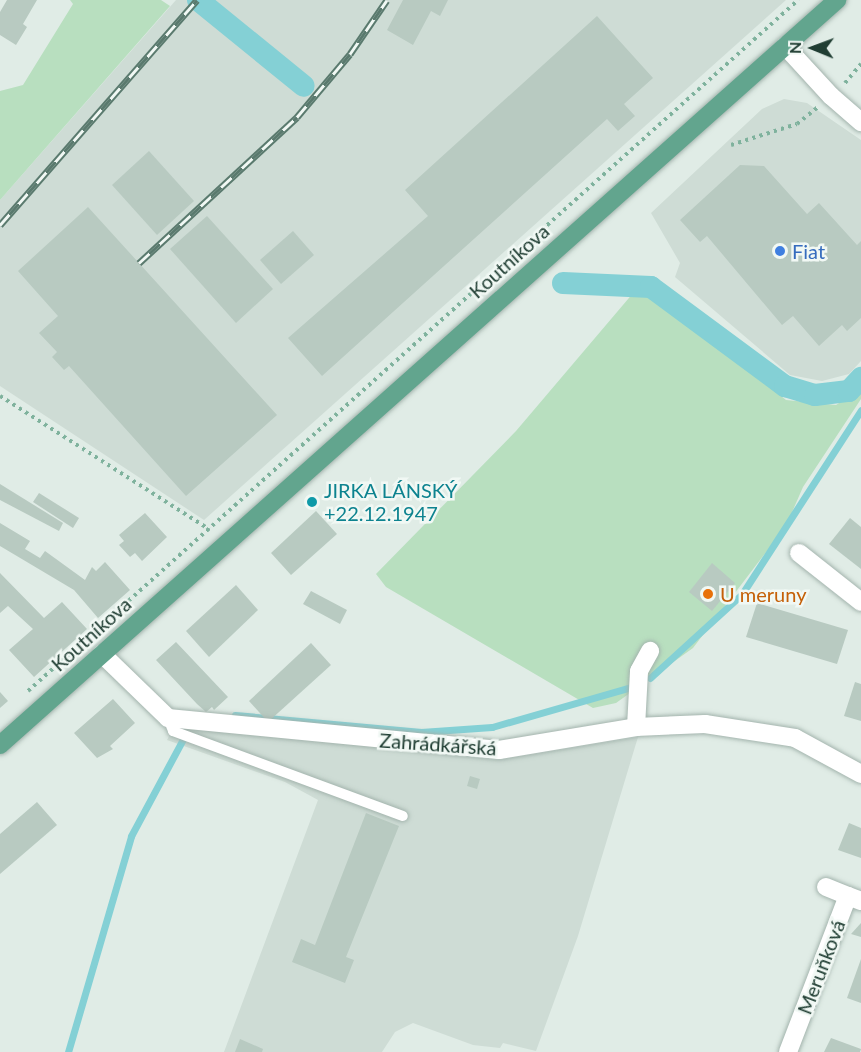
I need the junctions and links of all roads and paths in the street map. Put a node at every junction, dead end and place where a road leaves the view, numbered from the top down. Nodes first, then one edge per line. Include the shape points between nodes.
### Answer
1 (798, 0) edge
2 (837, 0) edge
3 (785, 46) junction
4 (861, 64) edge
5 (831, 96) junction
6 (861, 122) edge
7 (731, 145) dead end
8 (0, 396) edge
9 (209, 527) junction
10 (799, 552) dead end
11 (211, 557) junction
12 (861, 602) edge
13 (650, 651) dead end
14 (102, 654) junction
15 (26, 692) dead end
16 (168, 718) junction
17 (636, 727) junction
18 (0, 745) edge
19 (861, 774) edge
20 (403, 816) dead end
21 (826, 887) dead end
22 (855, 898) edge
23 (788, 1052) edge

1 - 9 path
2 - 3 main road, Koutníkova
3 - 5 street
3 - 11 main road, Koutníkova
4 - 5 path
5 - 6 street
5 - 7 path via 797,123
8 - 9 path
9 - 11 path
9 - 15 path
10 - 12 street
11 - 14 main road, Koutníkova
13 - 17 street via 639,671
14 - 16 street
14 - 18 main road, Koutníkova
16 - 17 street, Zahrádkářská via 499,750
16 - 20 lane via 173,731
17 - 19 street, Zahrádkářská via 705,723 773,732 818,747
21 - 22 street
22 - 23 street, Meruňková

